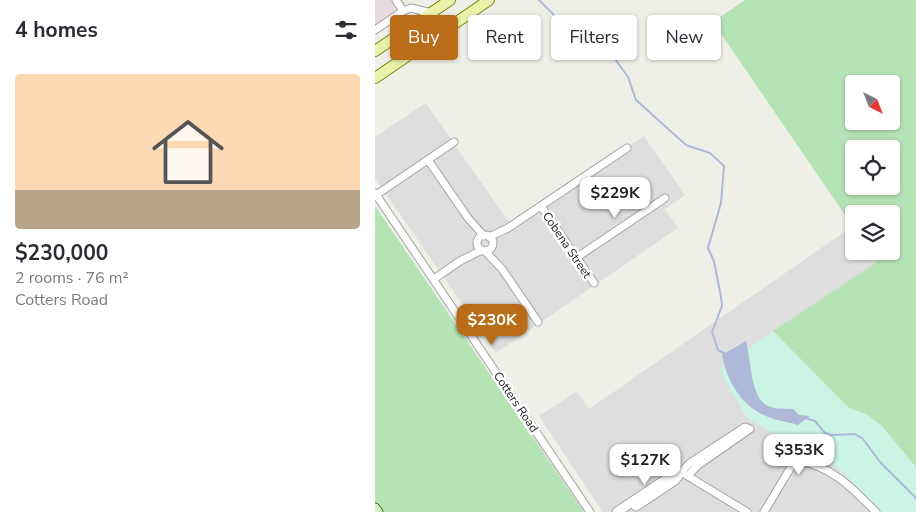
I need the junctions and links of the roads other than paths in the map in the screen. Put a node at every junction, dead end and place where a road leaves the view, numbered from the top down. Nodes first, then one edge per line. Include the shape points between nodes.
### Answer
1 (396, 0) edge
2 (450, 0) edge
3 (489, 0) edge
4 (403, 11) junction
5 (431, 13) junction
6 (375, 30) edge
7 (375, 51) edge
8 (375, 78) edge
9 (454, 142) dead end
10 (627, 148) dead end
11 (428, 160) junction
12 (375, 194) edge
13 (665, 198) dead end
14 (541, 206) junction
15 (485, 243) junction
16 (576, 258) junction
17 (434, 279) junction
18 (593, 284) dead end
19 (538, 322) dead end
20 (723, 444) dead end
21 (679, 471) junction
22 (375, 508) edge
23 (378, 512) edge
24 (590, 512) edge
25 (617, 512) edge
26 (628, 512) edge
27 (747, 512) edge
28 (764, 512) edge
29 (875, 512) edge

1 - 4 street
2 - 5 main road
3 - 8 main road
4 - 5 street via 411,8
4 - 6 street
5 - 7 main road
9 - 11 street
10 - 14 street
11 - 12 street
11 - 15 street
12 - 17 street, Cotters Road
13 - 16 street
14 - 15 street
14 - 16 street, Cobena Street
15 - 17 street
15 - 19 street
16 - 18 street, Cobena Street
17 - 24 street, Cotters Road
20 - 21 street
21 - 25 street
21 - 26 street via 671,483
21 - 27 street
22 - 23 main road
28 - 29 street via 793,464 800,460 838,476

